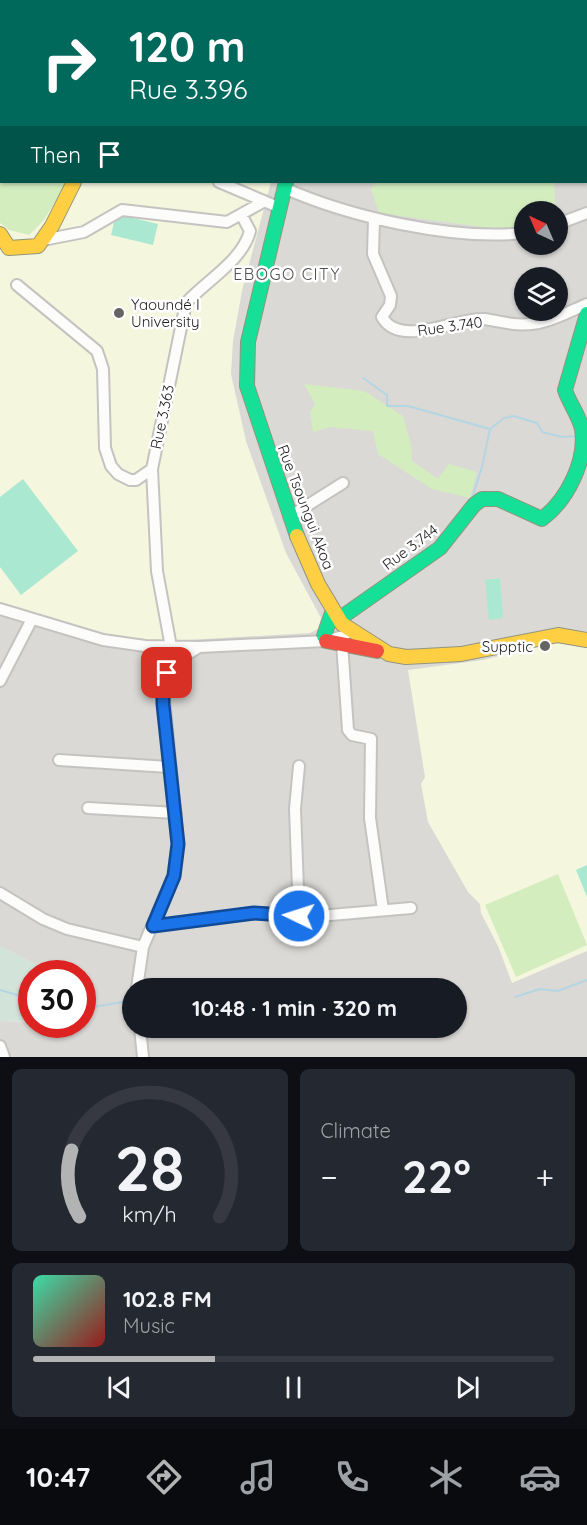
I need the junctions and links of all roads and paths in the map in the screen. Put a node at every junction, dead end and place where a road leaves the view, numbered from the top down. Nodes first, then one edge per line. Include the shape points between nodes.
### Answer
1 (73, 183) edge
2 (221, 183) edge
3 (285, 185) edge
4 (263, 202) junction
5 (278, 207) junction
6 (587, 213) edge
7 (242, 216) junction
8 (374, 219) junction
9 (568, 220) edge
10 (0, 234) edge
11 (514, 234) edge
12 (43, 240) junction
13 (17, 285) dead end
14 (587, 304) edge
15 (587, 314) edge
16 (152, 469) junction
17 (343, 483) dead end
18 (289, 517) junction
19 (0, 609) edge
20 (32, 620) junction
21 (341, 621) junction
22 (323, 639) junction
23 (587, 640) edge
24 (342, 643) junction
25 (200, 646) junction
26 (171, 647) junction
27 (389, 654) junction
28 (0, 681) edge
29 (59, 760) dead end
30 (299, 766) dead end
31 (170, 767) junction
32 (88, 808) dead end
33 (176, 813) junction
34 (0, 893) edge
35 (411, 908) dead end
36 (383, 910) junction
37 (299, 916) junction
38 (153, 926) junction
39 (143, 947) junction
40 (138, 978) edge
41 (141, 1038) edge
42 (0, 1046) edge
43 (4, 1057) edge
44 (143, 1057) edge

1 - 12 main road
2 - 4 street
3 - 5 main road, Rue Tsoungui Akoa
3 - 8 street via 336,209
4 - 5 street
4 - 7 street
5 - 18 main road, Rue Tsoungui Akoa via 261,276 246,371 250,400
6 - 9 street
7 - 12 street via 219,222 122,210 84,232
7 - 16 street, Rue 3.363 via 250,231 244,248 186,303
8 - 11 street
8 - 14 street, Rue 3.740 via 373,254 391,296 382,317 393,327 406,332 482,319 510,326 528,324 553,319
10 - 12 main road via 5,245 14,249 38,246
13 - 16 street via 97,351 103,369 105,448 111,466 130,480
15 - 21 main road, Rue 3.744 via 565,390 583,436 574,477 565,494 547,516 536,518 498,499 482,499 440,548
16 - 26 street, Rue 3.363 via 157,571
17 - 18 street
18 - 21 main road, Rue Tsoungui Akoa via 318,584
19 - 20 street
20 - 26 street via 103,640
20 - 28 street
21 - 22 main road
21 - 22 street via 338,638
21 - 27 main road, Rue Tsoungui Akoa
22 - 24 main road
22 - 25 street
23 - 27 main road, Rue Tsoungui Akoa via 558,635 461,654
24 - 27 main road
24 - 36 street via 348,730 352,735 371,739 370,818
25 - 26 street
25 - 31 street via 175,662 163,687
29 - 31 street
30 - 37 street via 295,809
31 - 33 street
32 - 33 street
33 - 38 street via 174,876
34 - 39 street via 67,929
35 - 36 street
36 - 37 street
37 - 38 street via 254,913
38 - 39 street
39 - 40 street
41 - 44 street
42 - 43 street

